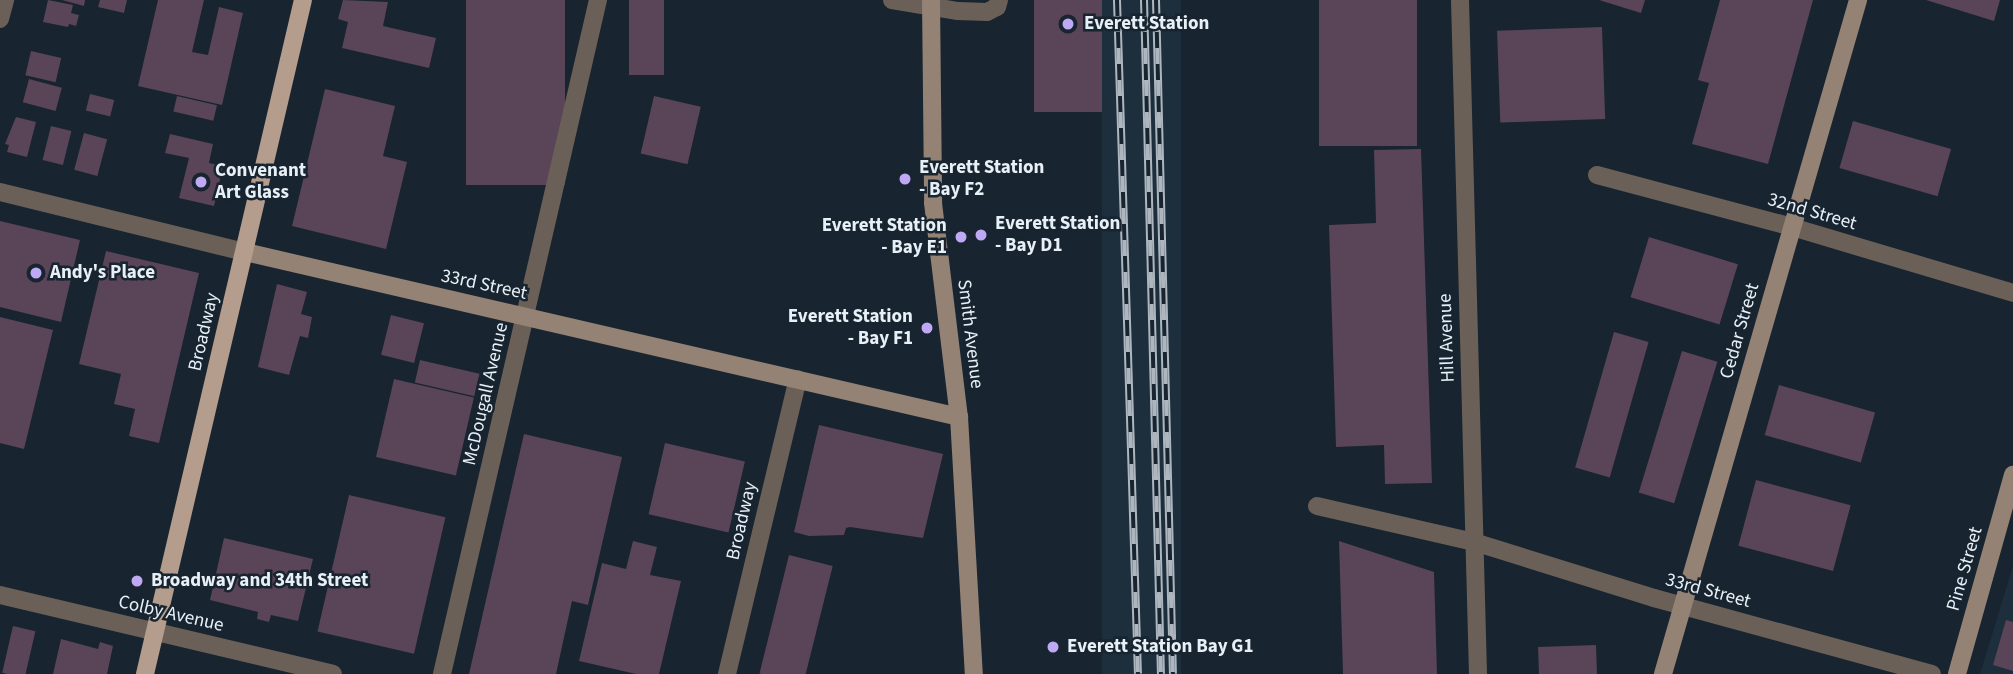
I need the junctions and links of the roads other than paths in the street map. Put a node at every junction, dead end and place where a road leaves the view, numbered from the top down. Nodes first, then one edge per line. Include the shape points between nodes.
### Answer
1 (5, 0) edge
2 (303, 0) edge
3 (598, 0) edge
4 (892, 0) edge
5 (999, 0) edge
6 (1460, 0) edge
7 (1858, 0) edge
8 (931, 4) edge
9 (0, 19) edge
10 (1597, 175) dead end
11 (0, 192) edge
12 (1793, 227) junction
13 (245, 252) junction
14 (2013, 293) edge
15 (526, 315) junction
16 (798, 379) junction
17 (959, 416) junction
18 (2013, 475) edge
19 (1317, 506) dead end
20 (1474, 542) junction
21 (0, 595) edge
22 (1682, 606) junction
23 (155, 632) junction
24 (145, 674) edge
25 (333, 674) edge
26 (442, 674) edge
27 (727, 674) edge
28 (974, 674) edge
29 (1478, 674) edge
30 (1662, 674) edge
31 (1932, 674) edge
32 (1957, 674) edge

1 - 9 street
2 - 13 main road, Broadway
3 - 15 street, McDougall Avenue
4 - 8 street
5 - 8 street via 986,12
6 - 20 street, Hill Avenue
7 - 12 street, Cedar Street
8 - 17 street, Smith Avenue via 933,203
10 - 12 street, 32nd Street
11 - 13 street, 33rd Street
12 - 14 street, 32nd Street
12 - 22 street, Cedar Street
13 - 15 street, 33rd Street
13 - 23 main road, Broadway
15 - 16 street, 33rd Street
15 - 26 street, McDougall Avenue
16 - 17 street, 33rd Street
16 - 27 street, Broadway
17 - 28 street, Smith Avenue
18 - 32 street, Pine Street
19 - 20 street, 33rd Street
20 - 22 street, 33rd Street
20 - 29 street, Hill Avenue
21 - 23 street, Colby Avenue
22 - 30 street, Cedar Street
22 - 31 street, 33rd Street
23 - 24 main road, Broadway
23 - 25 street, Colby Avenue

